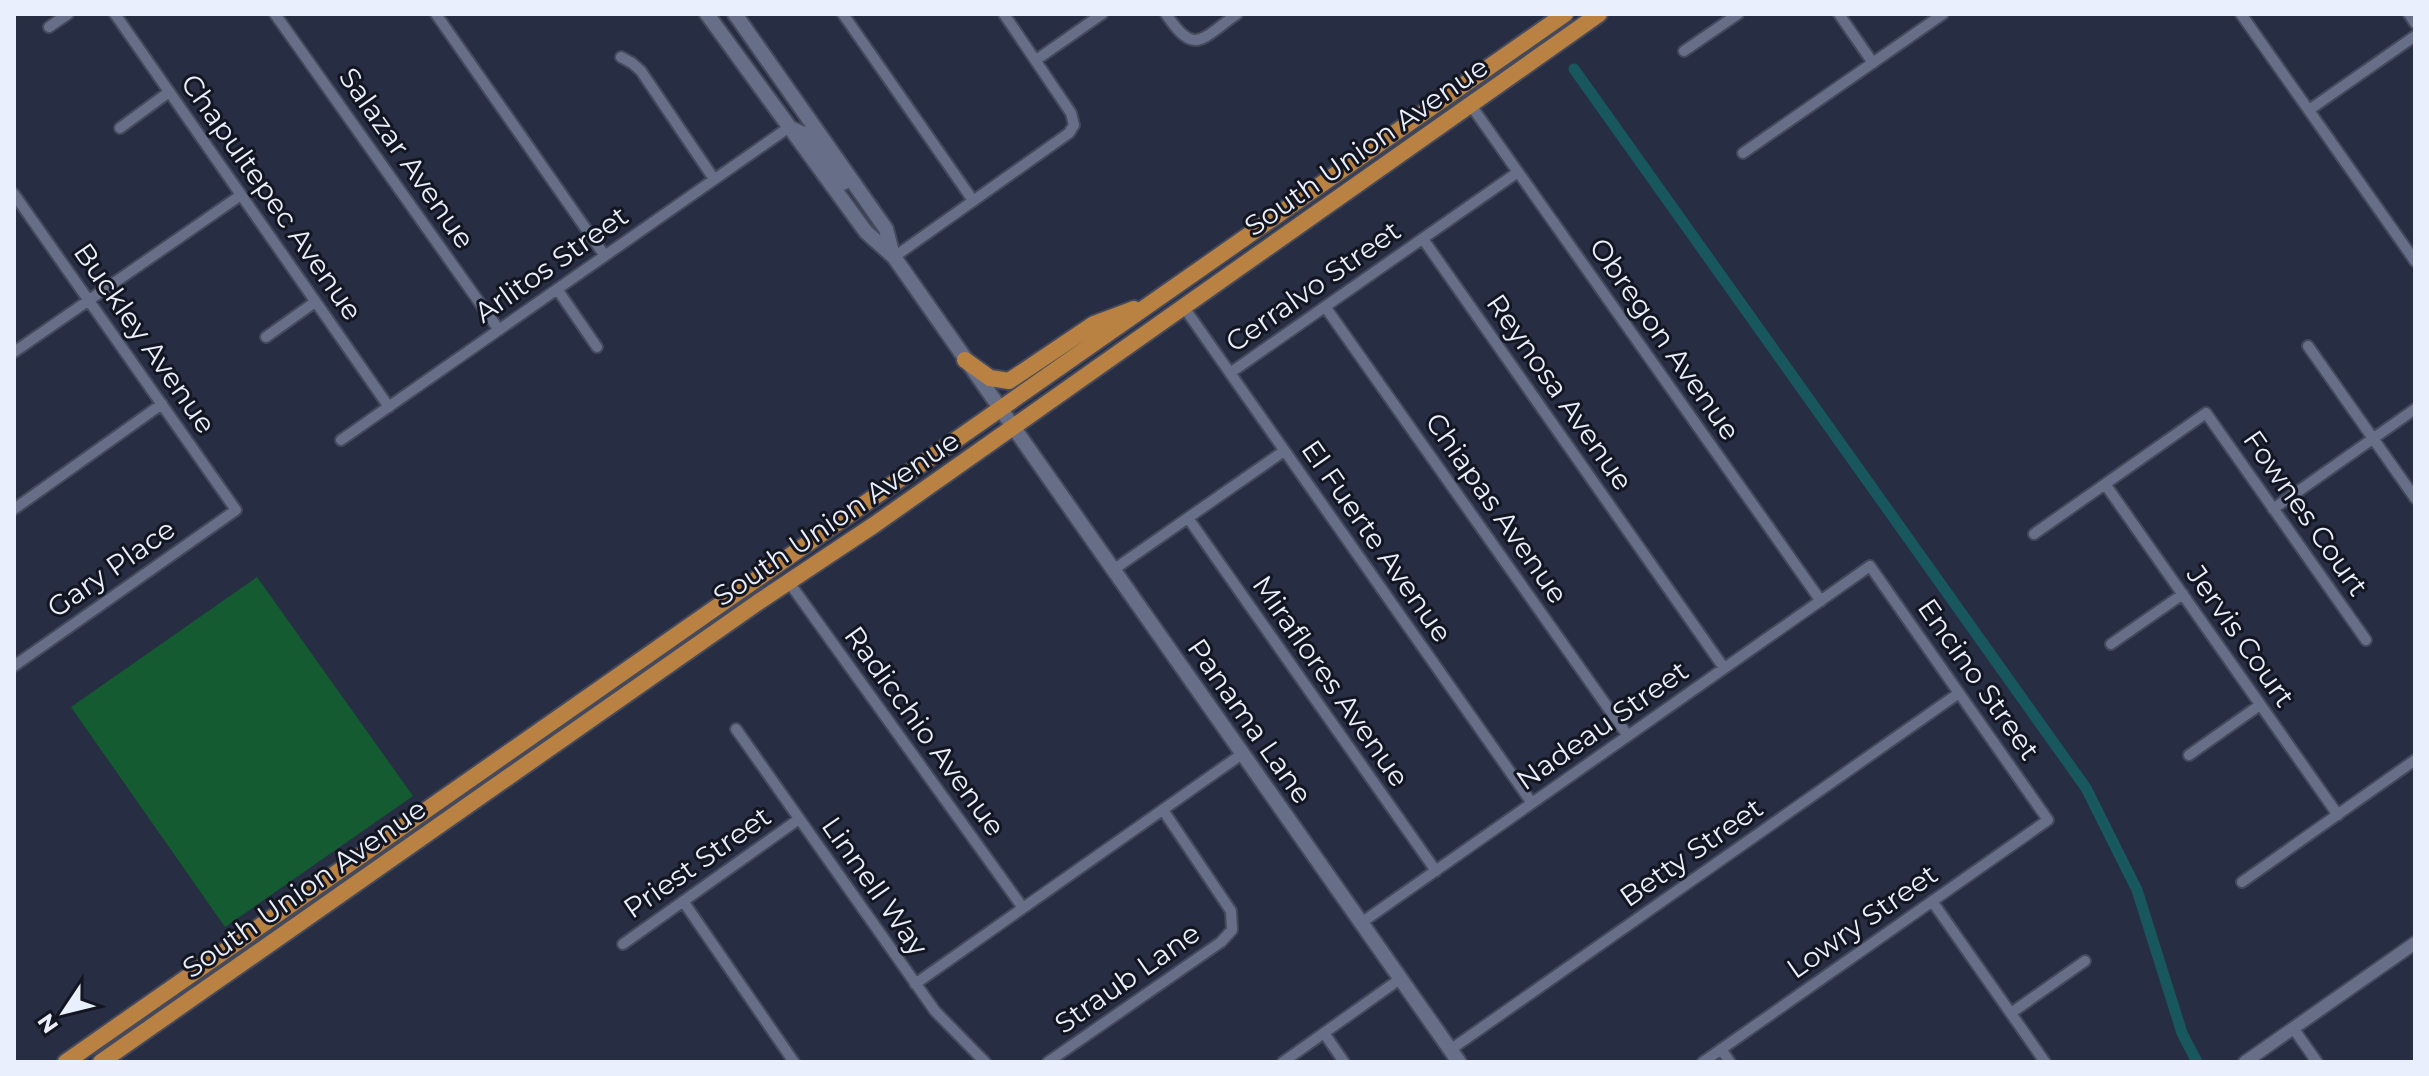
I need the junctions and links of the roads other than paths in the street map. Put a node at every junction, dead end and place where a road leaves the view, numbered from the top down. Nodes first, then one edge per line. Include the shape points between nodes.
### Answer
1 (68, 14) edge
2 (115, 14) edge
3 (275, 14) edge
4 (436, 14) edge
5 (707, 14) edge
6 (735, 14) edge
7 (843, 14) edge
8 (1004, 14) edge
9 (1102, 14) edge
10 (1166, 14) edge
11 (1237, 14) edge
12 (1565, 14) edge
13 (1599, 14) edge
14 (1738, 14) edge
15 (1839, 14) edge
16 (1943, 14) edge
17 (2241, 14) edge
18 (2409, 14) edge
19 (2415, 23) edge
20 (49, 27) dead end
21 (2415, 36) edge
22 (1684, 51) dead end
23 (621, 57) dead end
24 (1036, 60) junction
25 (1873, 63) junction
26 (169, 92) junction
27 (1470, 104) junction
28 (2309, 110) junction
29 (120, 128) dead end
30 (788, 128) junction
31 (1743, 153) dead end
32 (1518, 172) junction
33 (714, 179) junction
34 (241, 195) junction
35 (15, 197) edge
36 (972, 199) junction
37 (882, 223) junction
38 (1423, 239) junction
39 (605, 256) junction
40 (894, 257) junction
41 (2415, 261) edge
42 (1190, 276) junction
43 (557, 289) junction
44 (89, 300) junction
45 (315, 302) junction
46 (1147, 306) junction
47 (1183, 306) junction
48 (1326, 308) junction
49 (1117, 327) junction
50 (499, 330) junction
51 (266, 337) dead end
52 (2308, 346) dead end
53 (597, 347) dead end
54 (14, 352) edge
55 (1118, 353) junction
56 (965, 360) junction
57 (1230, 373) junction
58 (162, 404) junction
59 (389, 407) junction
60 (1000, 409) junction
61 (2415, 409) edge
62 (1013, 427) junction
63 (2373, 438) junction
64 (341, 440) dead end
65 (1284, 451) junction
66 (2105, 484) junction
67 (918, 494) junction
68 (2415, 498) edge
69 (14, 509) edge
70 (2273, 509) junction
71 (236, 510) joint
72 (1188, 518) junction
73 (2034, 534) dead end
74 (1870, 566) joint
75 (1113, 570) junction
76 (788, 581) junction
77 (2183, 594) junction
78 (1821, 601) junction
79 (2366, 640) dead end
80 (2111, 644) dead end
81 (14, 666) edge
82 (1724, 668) junction
83 (1959, 693) junction
84 (2260, 705) junction
85 (562, 716) junction
86 (736, 729) dead end
87 (1628, 736) junction
88 (1242, 754) junction
89 (2189, 755) dead end
90 (2415, 760) edge
91 (455, 791) junction
92 (487, 791) junction
93 (1532, 803) junction
94 (1163, 810) junction
95 (2338, 815) junction
96 (799, 819) junction
97 (2048, 820) joint
98 (394, 857) junction
99 (1436, 871) junction
100 (2242, 882) dead end
101 (683, 901) junction
102 (1932, 901) junction
103 (1023, 908) junction
104 (1361, 923) junction
105 (623, 944) dead end
106 (2413, 949) edge
107 (2085, 961) dead end
108 (1400, 979) junction
109 (915, 984) junction
110 (2011, 1013) junction
111 (2293, 1028) junction
112 (1324, 1033) junction
113 (1721, 1049) junction
114 (1454, 1056) edge
115 (66, 1062) edge
116 (101, 1062) edge
117 (794, 1062) edge
118 (985, 1062) edge
119 (1048, 1062) edge
120 (1283, 1062) edge
121 (1344, 1062) edge
122 (1703, 1062) edge
123 (1730, 1062) edge
124 (2045, 1062) edge
125 (2245, 1062) edge
126 (2317, 1062) edge

1 - 20 street
2 - 26 street, Chapultepec Avenue
3 - 50 street, Salazar Avenue
4 - 39 street
5 - 30 main road
6 - 37 main road
7 - 36 street
8 - 24 street
9 - 24 street
10 - 11 street via 1189,41 1198,41
12 - 42 main road, South Union Avenue
13 - 27 main road, South Union Avenue
14 - 22 street
15 - 25 street
16 - 25 street
17 - 28 street
18 - 19 street
21 - 28 street
23 - 33 street via 641,71
24 - 36 street via 1074,125
25 - 31 street
26 - 29 street
26 - 34 street, Chapultepec Avenue
27 - 32 street, Obregon Avenue
27 - 47 main road, South Union Avenue
28 - 41 street
30 - 33 street, Arlitos Street
30 - 37 main road via 806,135 857,203
30 - 40 main road via 866,232
32 - 38 street
32 - 78 street, Obregon Avenue
33 - 39 street, Arlitos Street
34 - 44 street
34 - 45 street, Chapultepec Avenue
35 - 44 street, Buckley Avenue
36 - 40 street
37 - 40 main road
38 - 48 street, Cerralvo Street
38 - 82 street, Reynosa Avenue
39 - 43 street, Arlitos Street
40 - 56 main road, Panama Lane
42 - 46 main road, South Union Avenue
42 - 55 main road via 1189,288 1138,326
43 - 50 street, Arlitos Street
43 - 53 street
44 - 54 street
44 - 58 street, Buckley Avenue
45 - 51 street
45 - 59 street, Chapultepec Avenue
46 - 49 main road, South Union Avenue
46 - 56 main road via 1094,324 1009,381 990,378
47 - 55 main road, South Union Avenue
47 - 57 street, El Fuerte Avenue
48 - 57 street, Cerralvo Street
48 - 87 street, Chiapas Avenue
49 - 60 main road, South Union Avenue
49 - 62 main road via 1102,350 1025,405
50 - 59 street, Arlitos Street
52 - 63 street
55 - 62 main road, South Union Avenue
56 - 60 main road, Panama Lane
57 - 65 street, El Fuerte Avenue
58 - 69 street
58 - 71 street, Buckley Avenue
59 - 64 street, Arlitos Street
60 - 62 main road, Panama Lane
60 - 67 main road via 999,421 946,462
60 - 85 main road, South Union Avenue
61 - 63 street
62 - 67 main road, South Union Avenue
62 - 75 main road, Panama Lane
63 - 68 street
63 - 70 street
65 - 72 street
65 - 93 street, El Fuerte Avenue
66 - 70 street, Fownes Court via 2206,413
66 - 73 street
66 - 77 street, Jervis Court
67 - 76 main road, South Union Avenue
70 - 79 street, Fownes Court
71 - 81 street, Gary Place
72 - 75 street
72 - 99 street, Miraflores Avenue
74 - 78 street, Nadeau Street
74 - 83 street, Encino Street
75 - 88 main road, Panama Lane
76 - 92 main road, South Union Avenue
76 - 103 street, Radicchio Avenue
77 - 80 street
77 - 84 street, Jervis Court
78 - 82 street, Nadeau Street
82 - 87 street, Nadeau Street
83 - 97 street, Encino Street
83 - 114 street, Betty Street
84 - 89 street
84 - 95 street, Jervis Court
85 - 91 main road, South Union Avenue
85 - 92 main road via 558,729 494,775
86 - 96 street, Linnell Way
87 - 93 street, Nadeau Street
88 - 94 street
88 - 104 main road, Panama Lane
90 - 95 street
91 - 98 main road via 453,803 397,842
91 - 115 main road, South Union Avenue
92 - 98 main road, South Union Avenue
93 - 99 street, Nadeau Street
94 - 103 street
94 - 119 street, Straub Lane via 1231,911 1232,930
95 - 100 street
96 - 101 street, Priest Street
96 - 109 street, Linnell Way
97 - 102 street, Lowry Street
98 - 116 main road, South Union Avenue
99 - 104 street, Nadeau Street
101 - 105 street, Priest Street
101 - 117 street
102 - 110 street
102 - 113 street, Lowry Street
103 - 109 street
104 - 108 main road, Panama Lane
106 - 111 street
107 - 110 street
108 - 112 street
108 - 114 main road, Panama Lane
109 - 118 street, Linnell Way
110 - 124 street
111 - 125 street
111 - 126 street
112 - 120 street
112 - 121 street
113 - 122 street, Lowry Street
113 - 123 street

